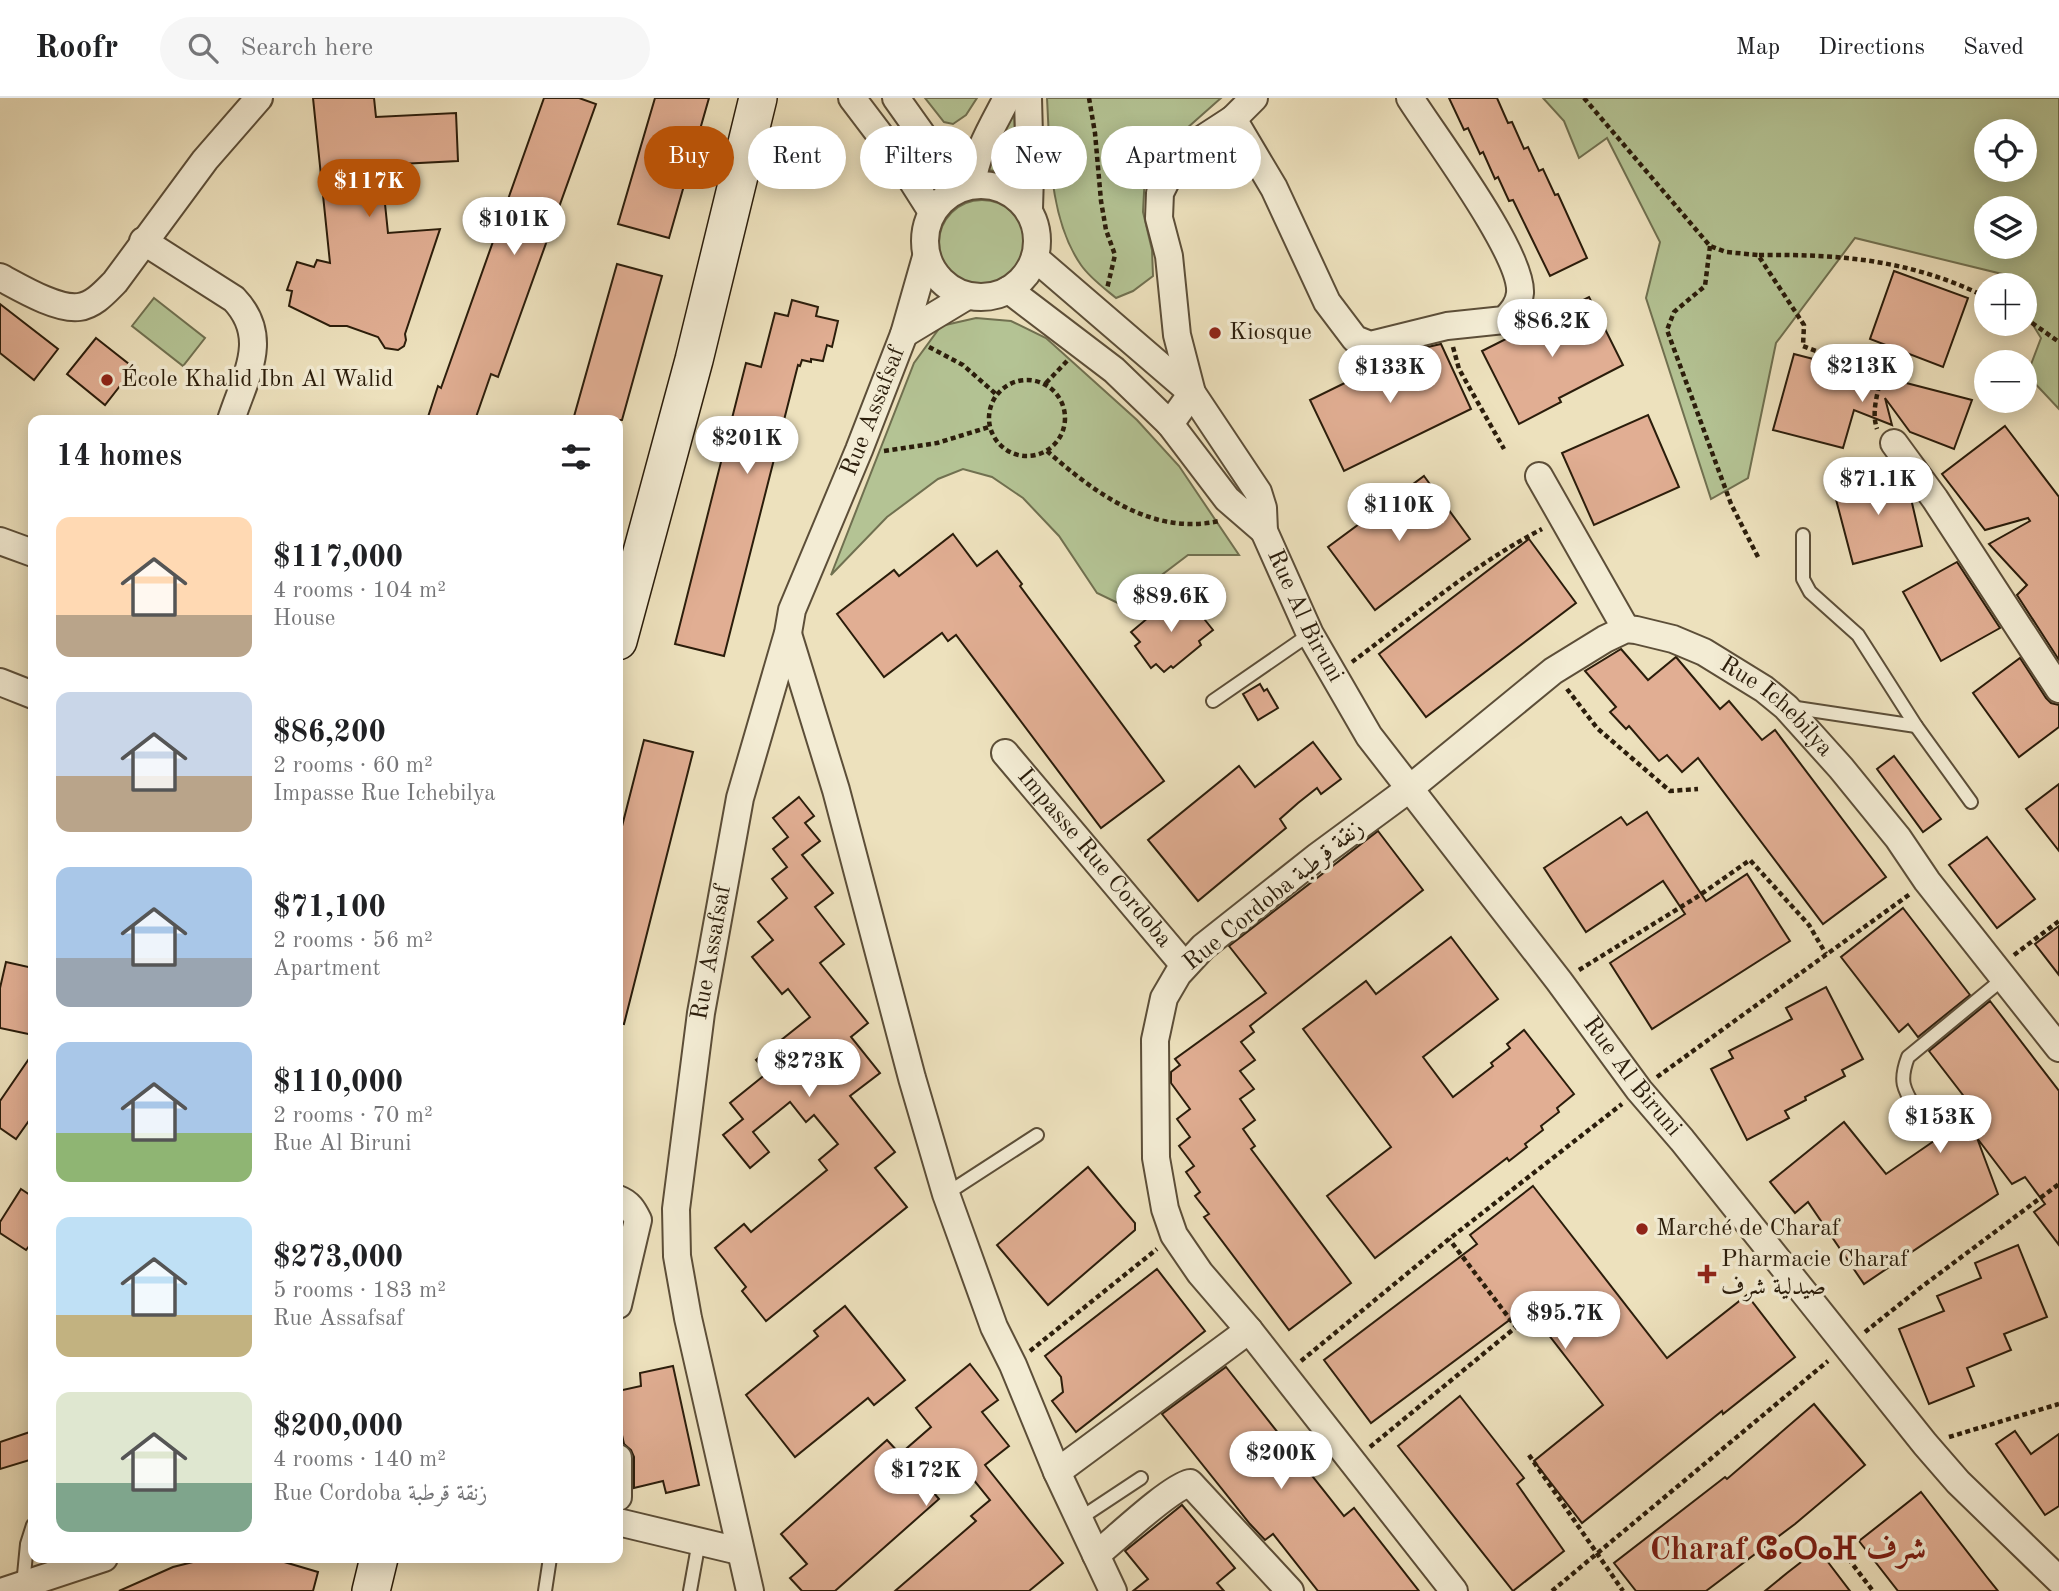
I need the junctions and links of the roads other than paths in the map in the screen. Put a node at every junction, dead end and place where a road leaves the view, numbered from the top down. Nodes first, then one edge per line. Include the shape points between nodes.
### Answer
1 (259, 98) edge
2 (758, 98) edge
3 (852, 98) edge
4 (896, 98) edge
5 (1006, 98) edge
6 (1028, 98) edge
7 (1254, 98) edge
8 (1410, 98) edge
9 (1233, 119) junction
10 (918, 126) edge
11 (977, 156) edge
12 (977, 186) edge
13 (960, 189) edge
14 (1029, 209) junction
15 (932, 212) junction
16 (143, 241) junction
17 (926, 257) junction
18 (1035, 258) junction
19 (0, 277) edge
20 (1009, 290) junction
21 (967, 296) junction
22 (904, 334) junction
23 (1192, 393) junction
24 (233, 415) edge
25 (1170, 424) junction
26 (1894, 443) road end
27 (1539, 476) dead end
28 (1254, 524) junction
29 (1803, 535) dead end
30 (0, 541) edge
31 (28, 550) edge
32 (623, 622) edge
33 (1626, 629) junction
34 (788, 632) junction
35 (1310, 634) junction
36 (0, 682) edge
37 (2059, 689) edge
38 (28, 693) edge
39 (1213, 701) dead end
40 (1786, 707) junction
41 (1916, 726) junction
42 (1005, 753) dead end
43 (1409, 789) junction
44 (1971, 802) dead end
45 (1184, 965) junction
46 (2000, 973) junction
47 (2059, 1048) edge
48 (1916, 1110) dead end
49 (1037, 1135) dead end
50 (946, 1194) junction
51 (623, 1201) edge
52 (623, 1284) edge
53 (1249, 1329) junction
54 (1057, 1472) junction
55 (1140, 1478) dead end
56 (1079, 1519) junction
57 (623, 1523) edge
58 (28, 1541) edge
59 (699, 1541) junction
60 (739, 1551) junction
61 (1096, 1555) junction
62 (90, 1563) edge
63 (378, 1563) edge
64 (549, 1563) edge
65 (2059, 1580) edge
66 (18, 1589) edge
67 (370, 1591) edge
68 (545, 1591) edge
69 (690, 1591) edge
70 (750, 1591) edge
71 (1112, 1591) edge
72 (1290, 1591) edge
73 (1454, 1591) edge

1 - 16 street
2 - 32 main road
3 - 15 street
4 - 10 street
5 - 11 street
6 - 14 street
7 - 9 street
8 - 9 street via 1512,260 1520,293 1515,309 1504,320 1447,326 1370,345 1355,339 1327,302 1274,188
9 - 23 street via 1190,147 1160,193 1159,218 1169,257 1177,335
12 - 14 street via 994,185
13 - 15 street
14 - 18 street via 1038,233
15 - 17 street via 925,234
16 - 19 street via 101,296 77,307 41,298
16 - 24 street via 234,299 245,311 254,333 251,360
17 - 21 street via 949,288
17 - 22 street, Rue Assafsaf
18 - 20 street via 1026,277
18 - 23 street
20 - 21 street via 996,296
20 - 25 street via 1114,370
21 - 22 street, Rue Assafsaf
22 - 34 street, Rue Assafsaf via 792,610
23 - 25 street
23 - 28 street via 1258,492 1263,508
25 - 28 street via 1227,499
26 - 37 street
27 - 33 street
28 - 35 street, Rue Al Biruni
29 - 41 lane via 1803,579 1810,592 1857,635
30 - 31 street
33 - 40 street, Rue Ichebilya via 1688,644
33 - 43 street via 1553,671
34 - 50 street
34 - 60 street, Rue Assafsaf via 740,798 701,1013 676,1209 677,1256 688,1318
35 - 39 lane
35 - 43 street, Rue Al Biruni via 1370,736
36 - 38 street
40 - 41 lane
40 - 46 street, Rue Ichebilya via 1898,838
41 - 44 lane
42 - 45 street, Impasse Rue Cordoba
43 - 45 street, Rue Cordoba زنقة قرطبة
43 - 65 street, Rue Al Biruni via 1639,1090 1925,1444
45 - 53 street, Rue Cordoba زنقة قرطبة via 1164,999 1155,1040 1156,1157 1165,1209 1174,1235 1200,1273
46 - 47 street, Rue Ichebilya
46 - 48 lane via 1908,1056 1903,1088
49 - 50 lane
50 - 54 street via 994,1327
51 - 52 street via 638,1220
53 - 54 street
53 - 73 street, Rue Cordoba زنقة قرطبة
54 - 56 street
55 - 56 lane
56 - 61 street
57 - 59 street
58 - 66 lane
59 - 60 street
59 - 69 lane
60 - 70 street, Rue Assafsaf
61 - 71 street
61 - 72 street via 1190,1483
62 - 66 street
63 - 67 main road
64 - 68 lane

